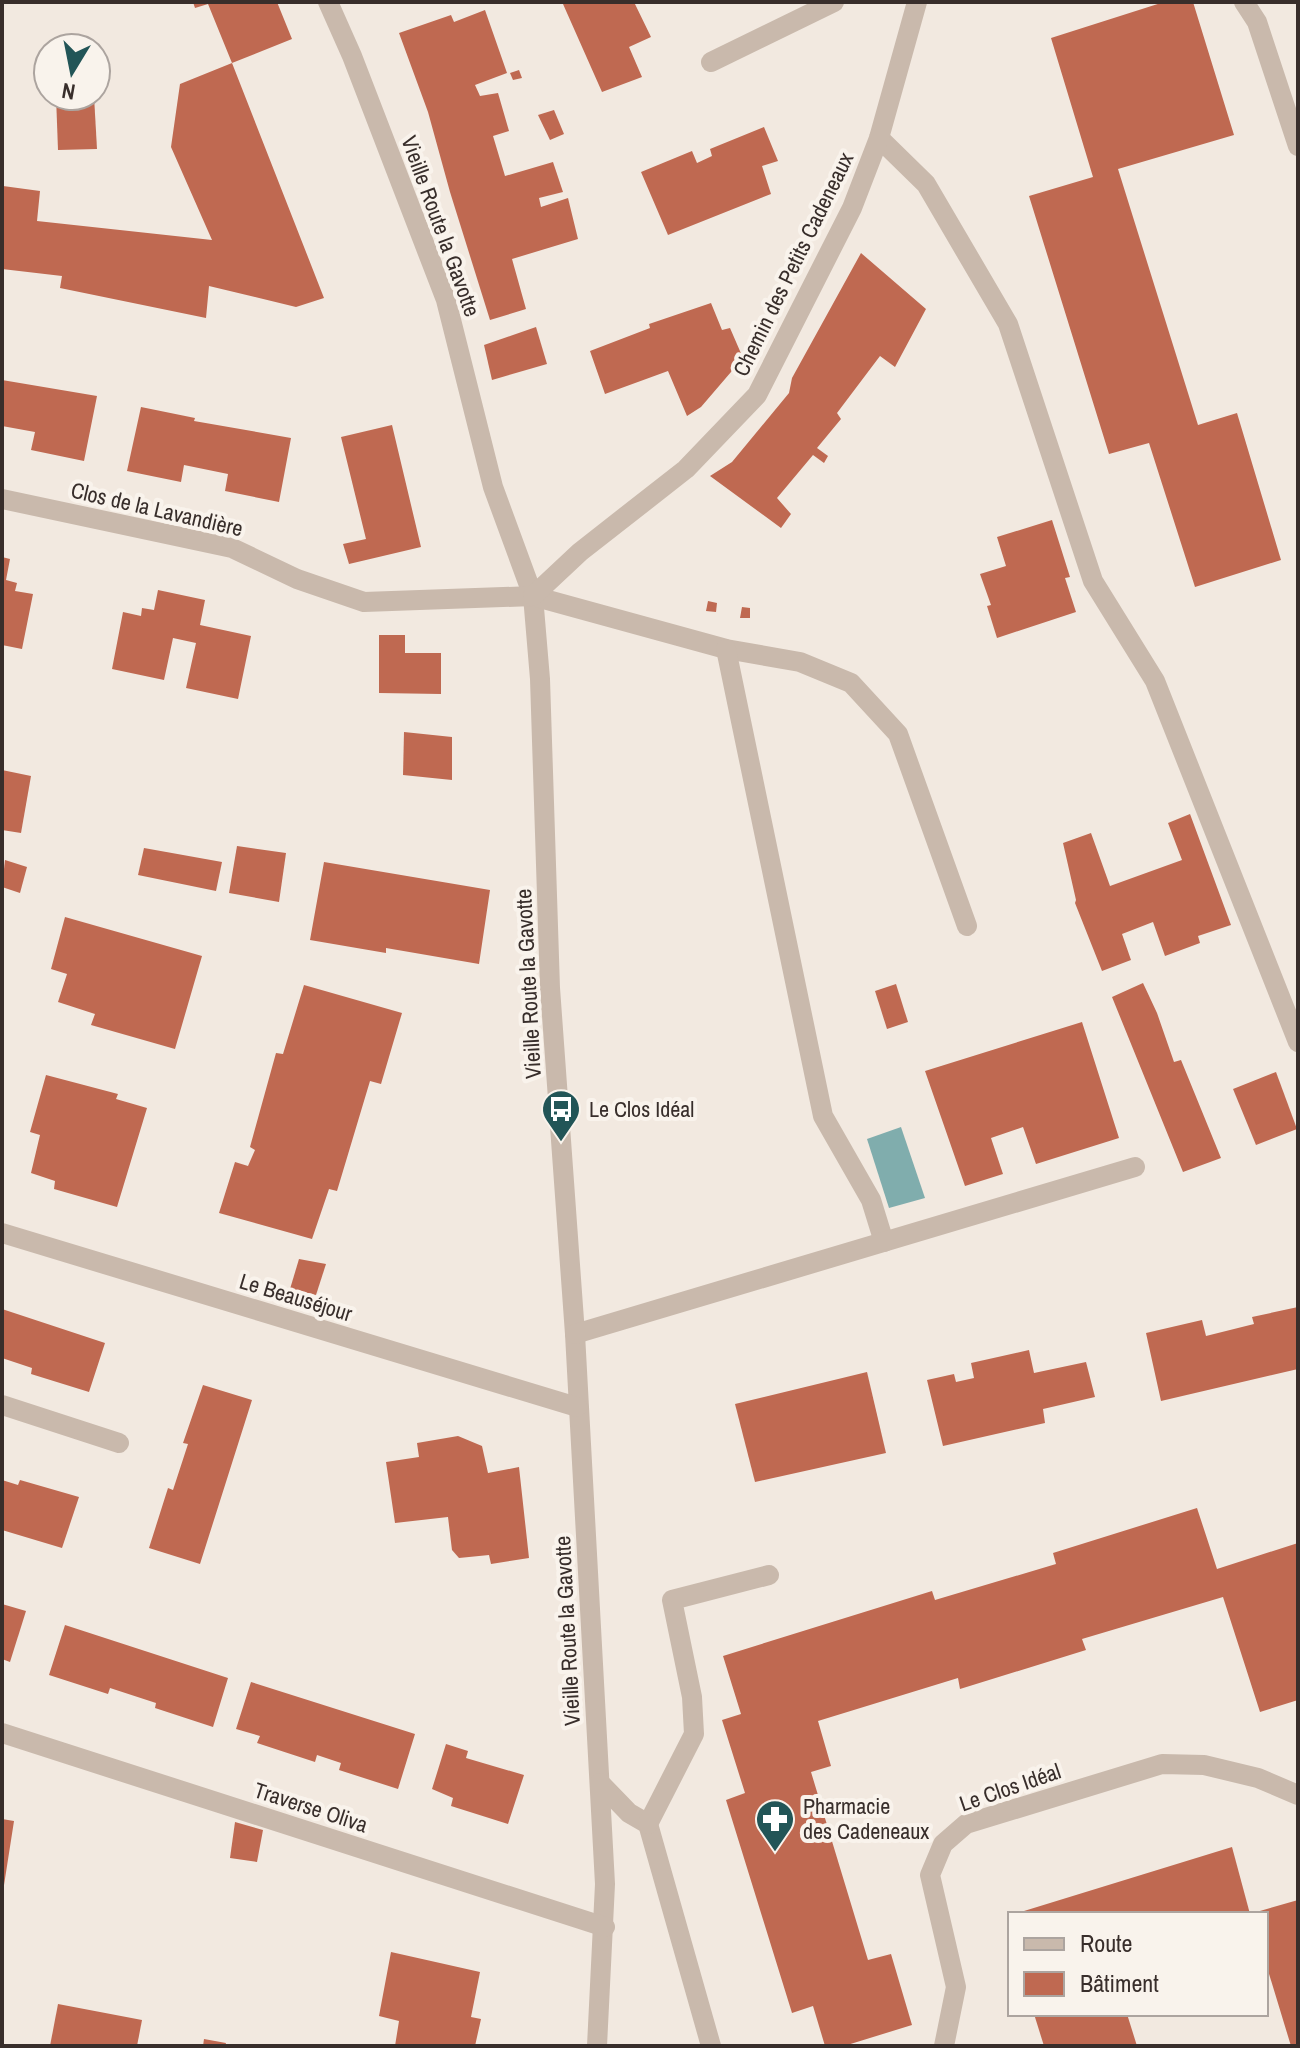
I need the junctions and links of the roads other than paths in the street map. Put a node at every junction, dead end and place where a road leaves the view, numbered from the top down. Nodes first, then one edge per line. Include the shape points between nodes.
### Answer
1 (328, 2) edge
2 (834, 2) edge
3 (917, 2) edge
4 (1244, 2) edge
5 (711, 62) dead end
6 (879, 138) junction
7 (1298, 146) edge
8 (2, 499) edge
9 (533, 596) junction
10 (726, 649) junction
11 (967, 926) dead end
12 (1298, 1042) edge
13 (1135, 1167) dead end
14 (2, 1233) edge
15 (884, 1242) junction
16 (575, 1334) junction
17 (2, 1405) edge
18 (577, 1407) junction
19 (119, 1443) dead end
20 (769, 1575) dead end
21 (2, 1733) edge
22 (600, 1783) junction
23 (1298, 1795) edge
24 (648, 1824) junction
25 (605, 1927) junction
26 (597, 2046) edge
27 (711, 2046) edge
28 (944, 2046) edge

1 - 9 street, Vieille Route la Gavotte via 446,300 493,487
2 - 5 street
3 - 6 street, Chemin des Petits Cadeneaux
4 - 7 street via 1257,22
6 - 9 street, Chemin des Petits Cadeneaux via 852,208 757,395 686,469
6 - 12 street via 926,184 1008,324 1093,581 1155,681
8 - 9 street, Clos de la Lavandière via 232,548 297,579 364,602
9 - 10 street, Clos de la Lavandière
9 - 16 street, Vieille Route la Gavotte via 550,988
10 - 11 street, Clos de la Lavandière via 800,662 851,683 898,734
10 - 15 street via 823,1116 871,1200
13 - 15 street
14 - 18 street, Le Beauséjour
15 - 16 street
16 - 18 street, Vieille Route la Gavotte
17 - 19 street
18 - 22 street, Vieille Route la Gavotte
20 - 24 street via 672,1600 692,1697 694,1734
21 - 25 street, Traverse Oliva
22 - 24 street
22 - 25 street, Vieille Route la Gavotte
23 - 28 street, Le Clos Idéal via 1258,1778 1204,1765 1162,1764 966,1824 943,1844 930,1875 956,1987
24 - 27 street
25 - 26 street, Vieille Route la Gavotte

